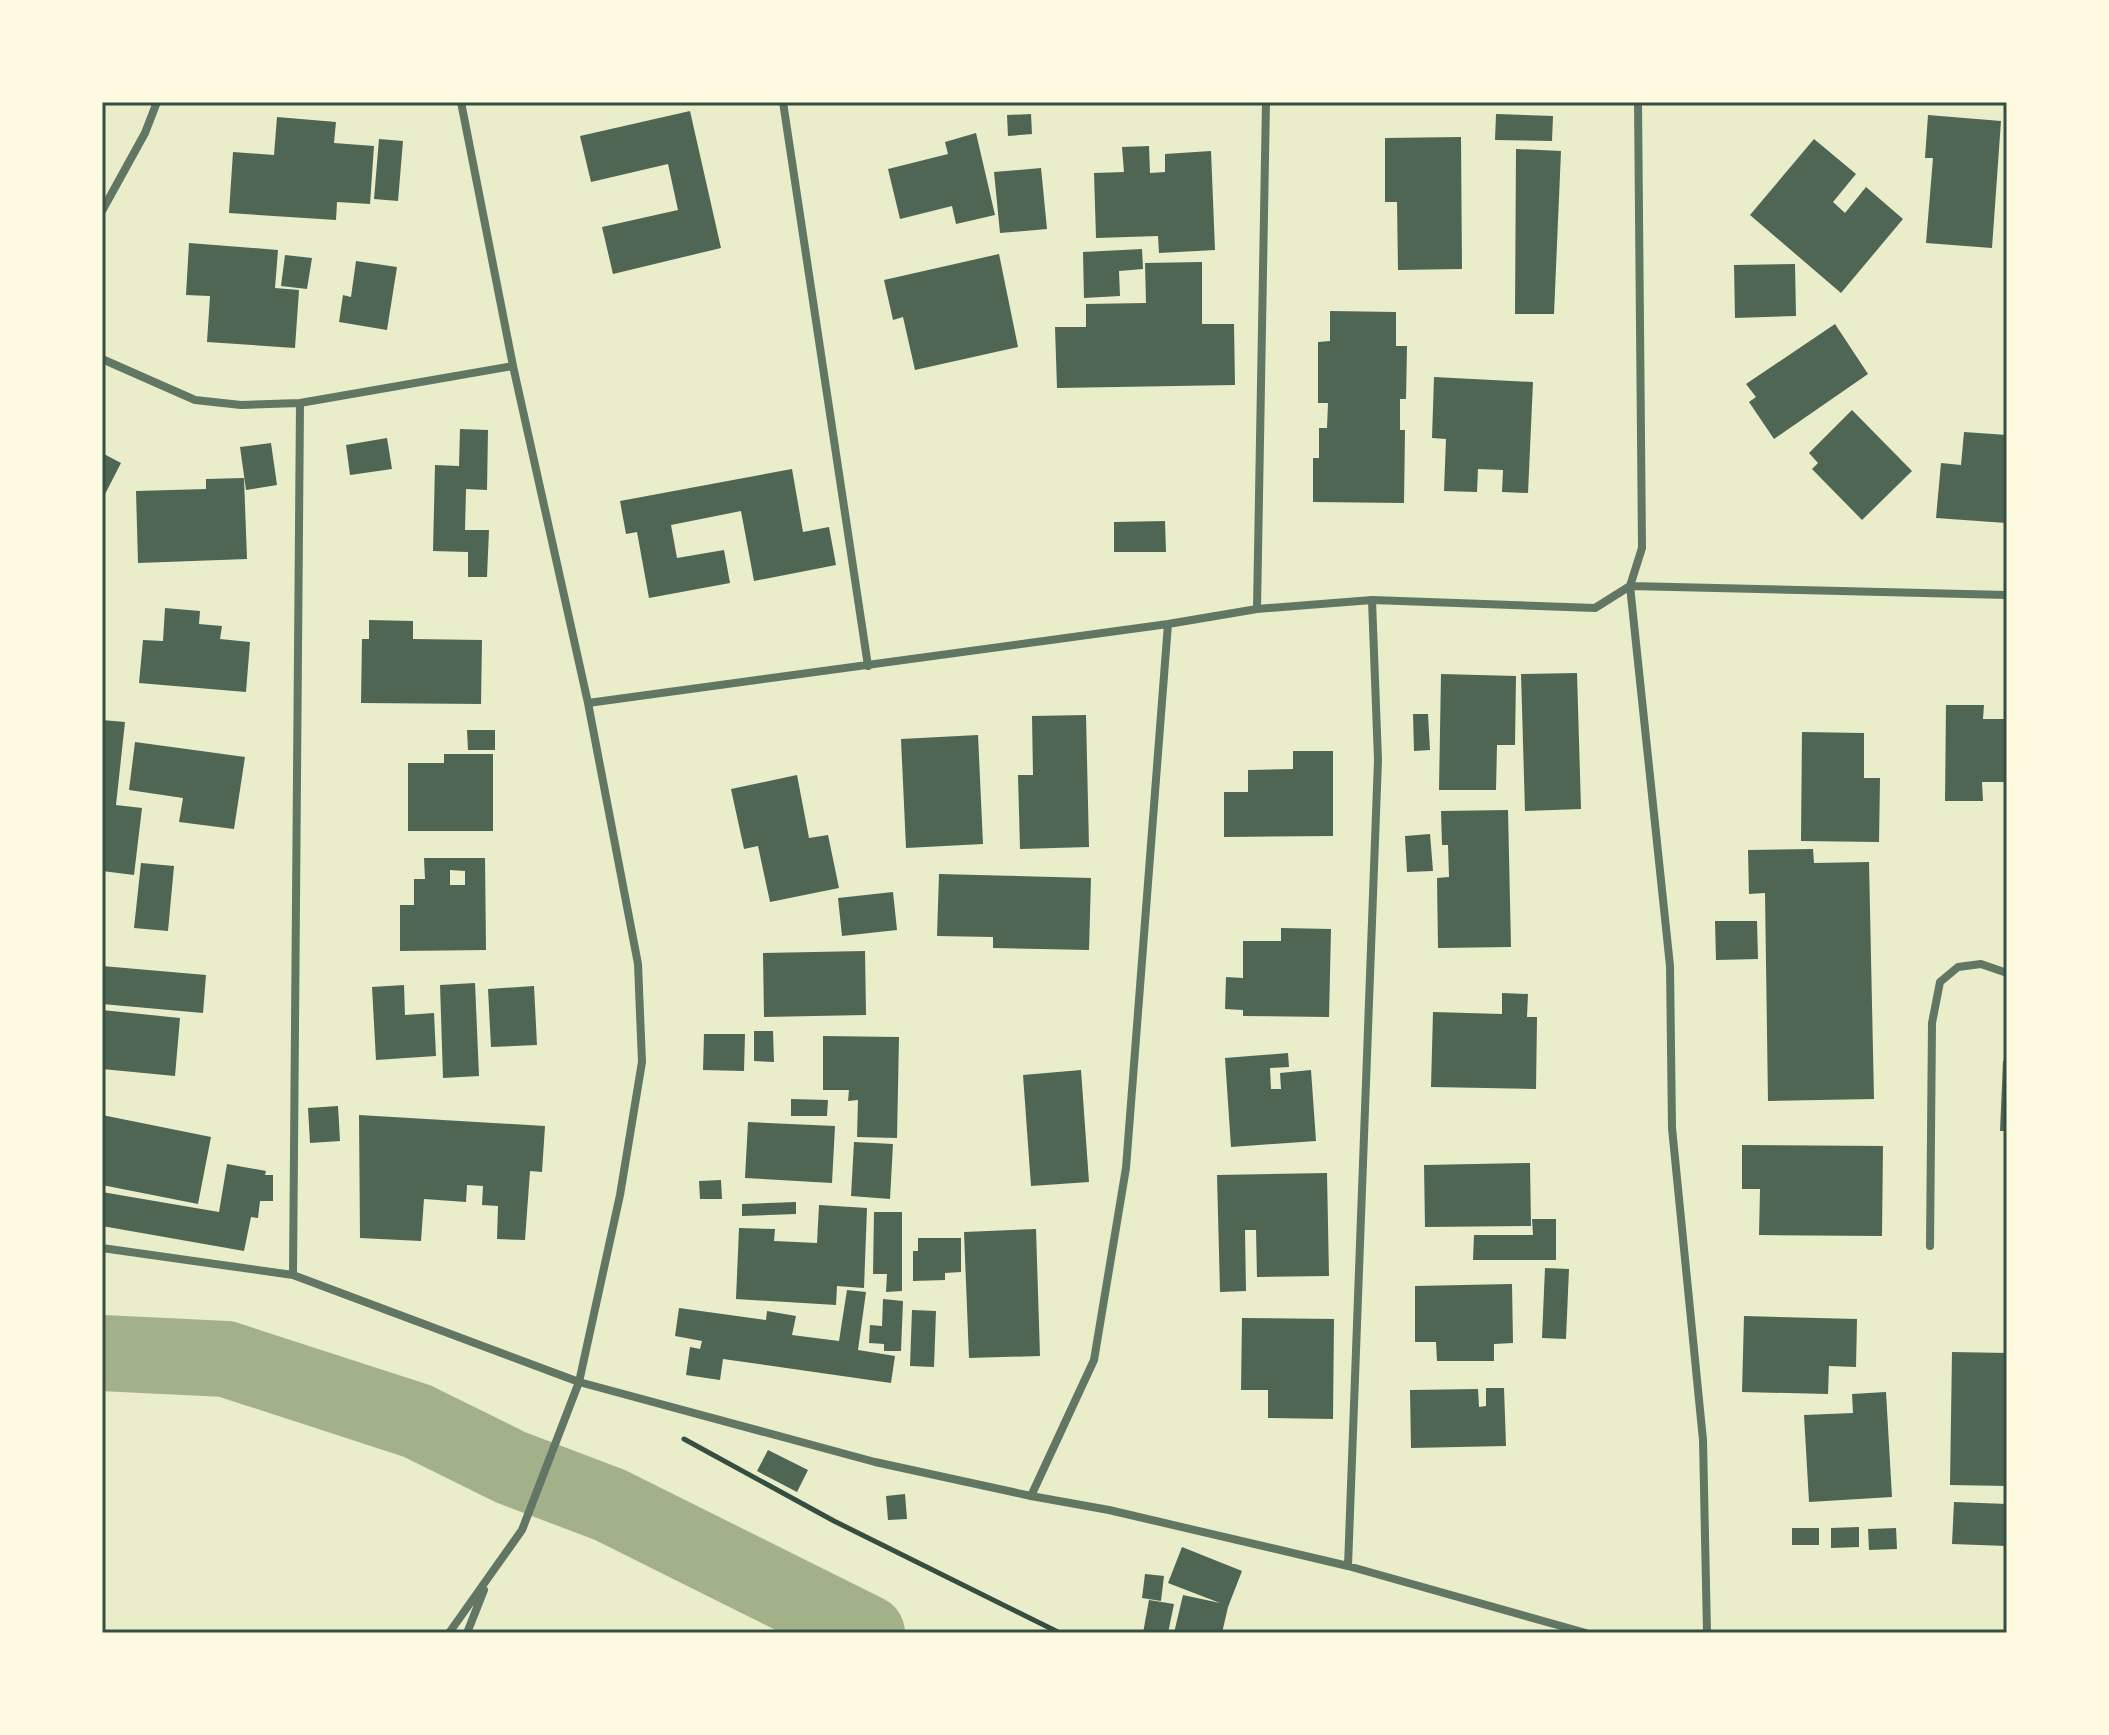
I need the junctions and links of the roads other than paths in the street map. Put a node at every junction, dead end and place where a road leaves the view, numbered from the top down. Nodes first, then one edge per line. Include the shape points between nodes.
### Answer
1 (157, 102) edge
2 (461, 102) edge
3 (783, 102) edge
4 (1266, 102) edge
5 (1638, 102) edge
6 (102, 211) edge
7 (102, 359) edge
8 (513, 366) junction
9 (300, 403) junction
10 (1630, 586) junction
11 (2007, 595) edge
12 (1372, 600) junction
13 (1257, 609) junction
14 (1168, 624) junction
15 (868, 666) junction
16 (588, 703) junction
17 (2007, 973) edge
18 (1930, 1246) dead end
19 (102, 1248) edge
20 (293, 1275) junction
21 (579, 1382) junction
22 (1031, 1496) junction
23 (1348, 1566) junction
24 (489, 1578) junction
25 (449, 1633) edge
26 (467, 1633) edge
27 (1586, 1633) edge
28 (1707, 1633) edge

1 - 6 street
2 - 8 street
3 - 15 street
4 - 13 street
5 - 10 street via 1642,548
7 - 9 street via 195,400
8 - 9 street
8 - 16 street
9 - 20 street
10 - 11 street
10 - 12 street via 1595,608
10 - 28 street via 1670,966 1672,1128 1703,1440
12 - 13 street
12 - 23 street via 1378,760
13 - 14 street
14 - 15 street
14 - 22 street via 1126,1168 1094,1360
15 - 16 street
16 - 21 street via 638,964 642,1062 620,1195
17 - 18 street via 1981,964 1958,967 1940,982 1932,1023
19 - 20 street
20 - 21 street
21 - 22 street via 875,1462
21 - 24 street via 522,1530
22 - 23 street
23 - 27 street
24 - 25 street
24 - 26 street

